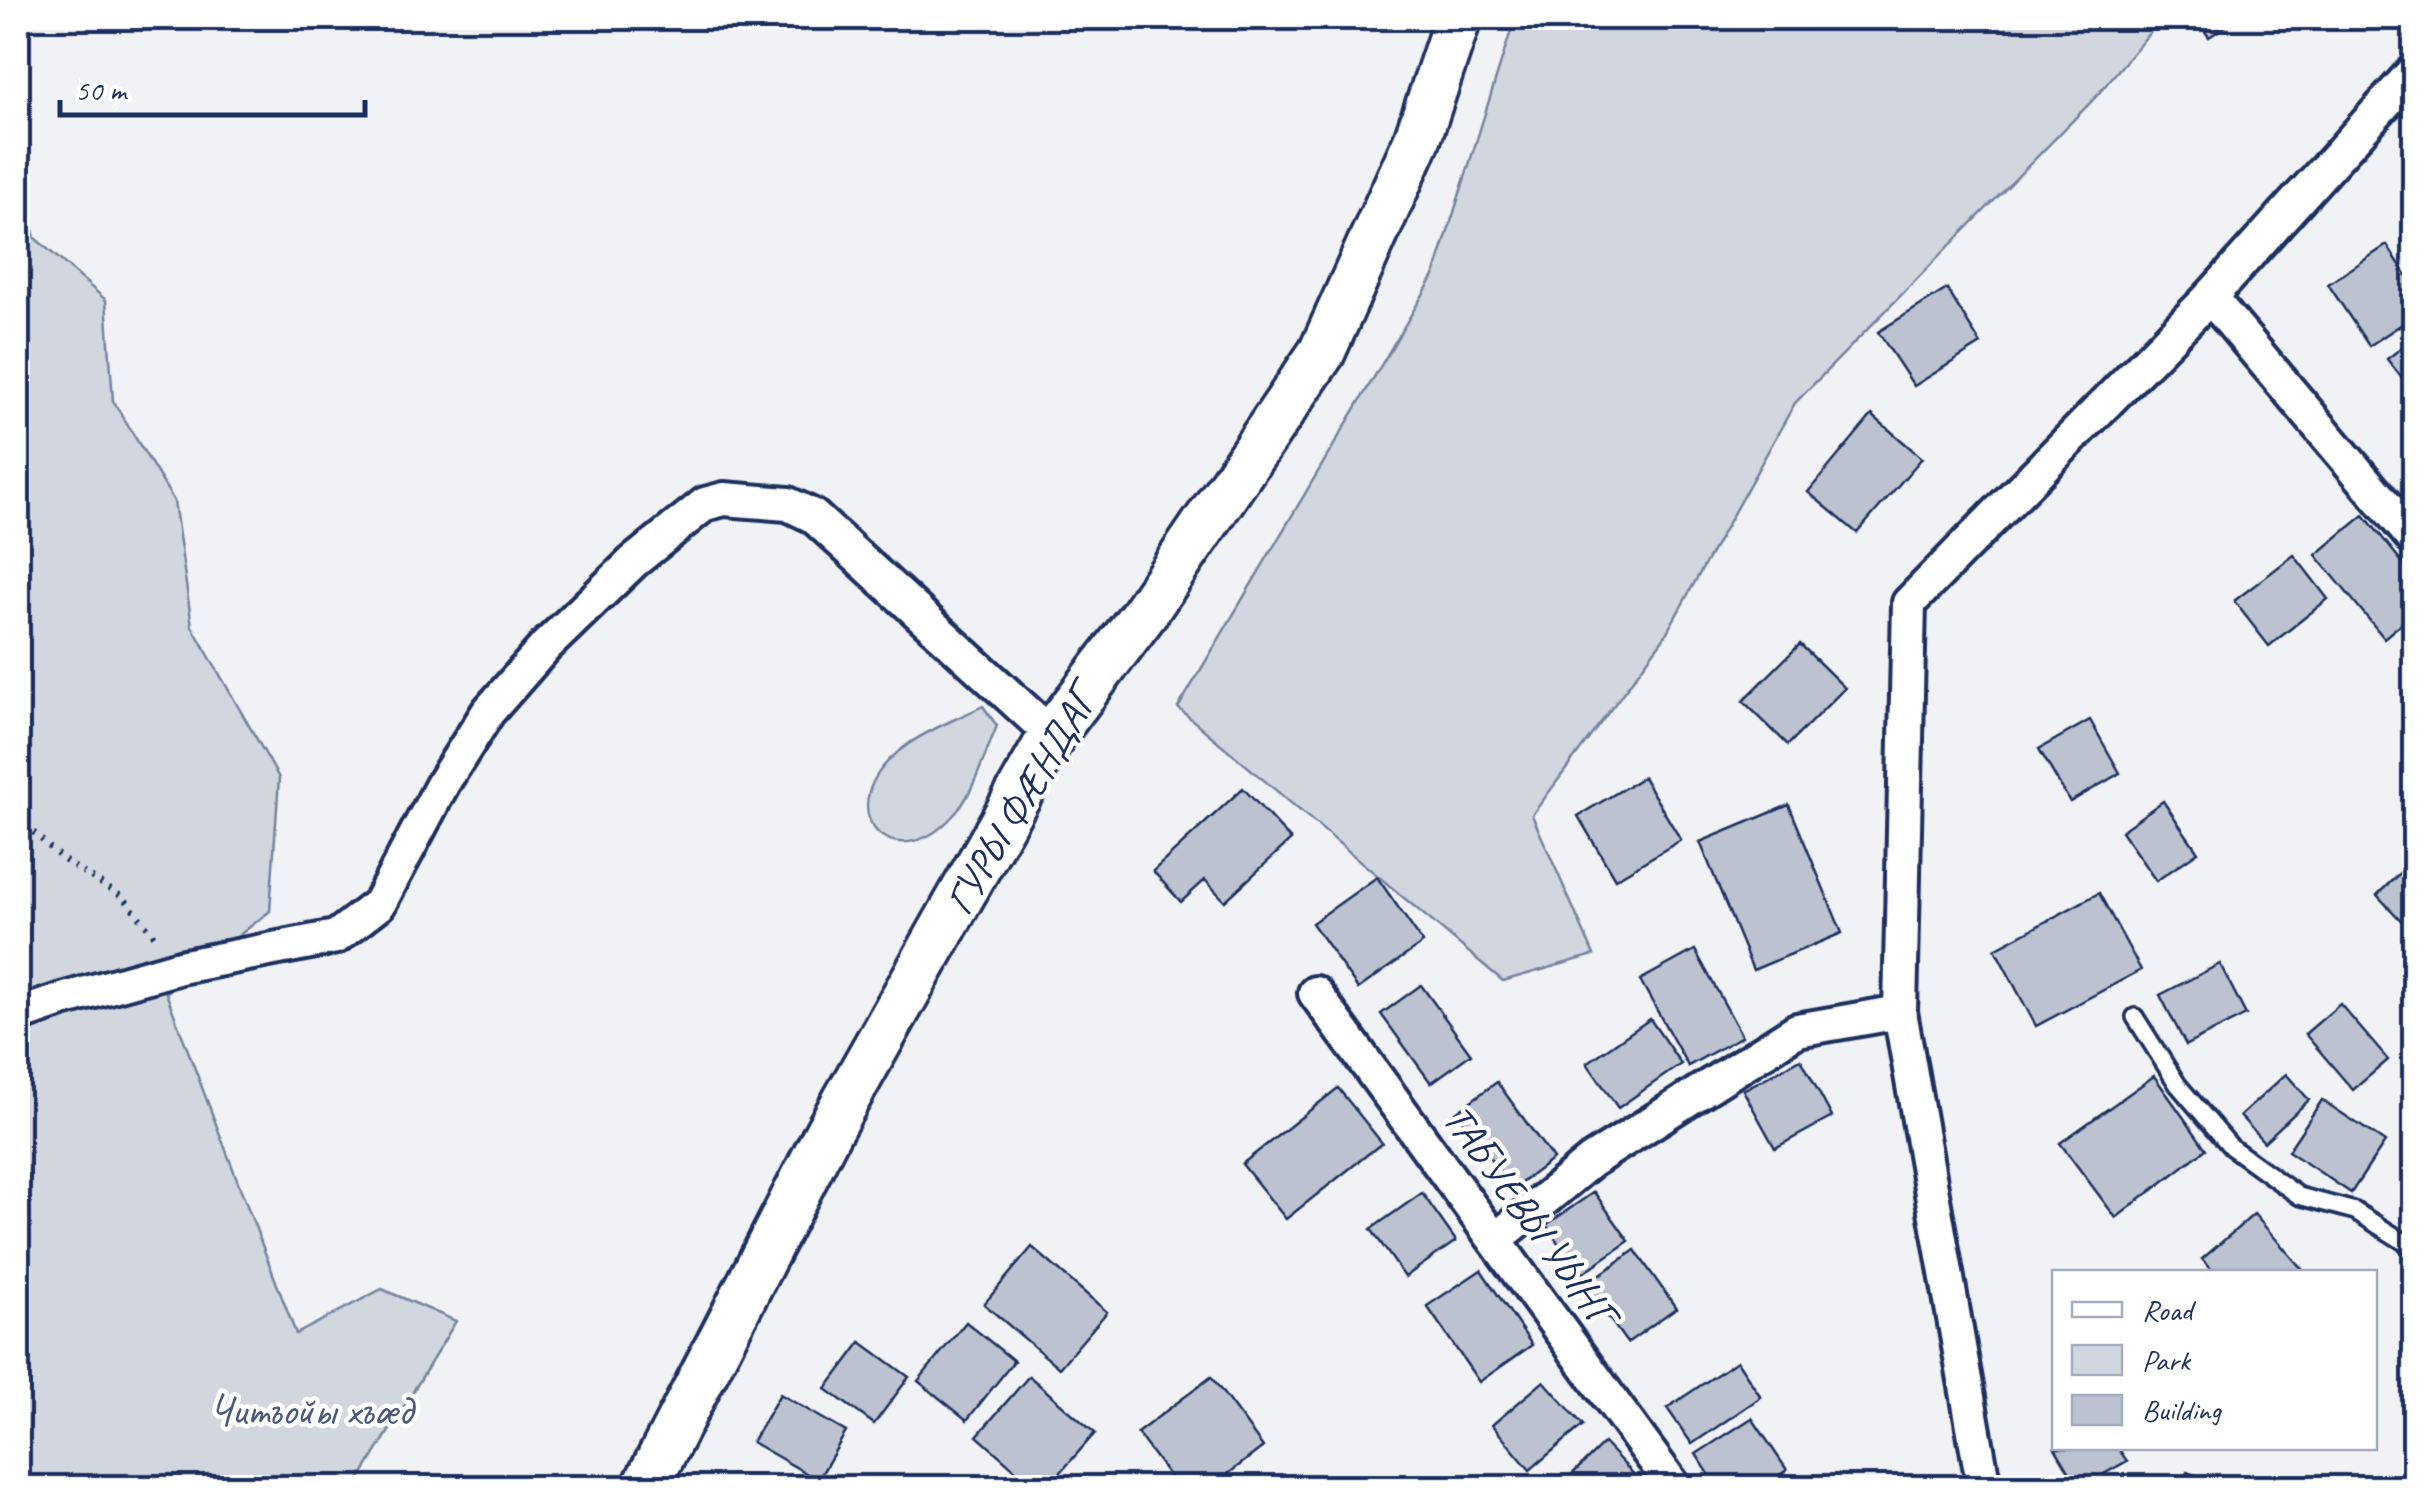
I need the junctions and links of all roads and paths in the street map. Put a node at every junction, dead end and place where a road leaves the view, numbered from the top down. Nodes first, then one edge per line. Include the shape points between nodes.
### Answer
1 (1458, 18) edge
2 (2414, 71) edge
3 (2210, 297) junction
4 (2414, 538) edge
5 (1052, 735) junction
6 (18, 818) edge
7 (180, 967) junction
8 (1315, 993) dead end
9 (1900, 1012) junction
10 (18, 1016) edge
11 (2135, 1016) dead end
12 (1496, 1240) junction
13 (2414, 1248) edge
14 (646, 1488) edge
15 (1675, 1488) edge
16 (1984, 1488) edge

1 - 5 main road, ГУРЫ ФӔНДАГ via 1417,140 1322,352 1143,615
2 - 3 street
3 - 4 street
3 - 9 street via 1910,603
5 - 7 street via 813,516 788,504 724,499 706,504 633,562 488,712 380,904 336,937
5 - 14 main road, ГУРЫ ФӔНДАГ via 828,1132
6 - 7 path via 62,859 124,898
7 - 10 street
8 - 12 street, ТАБУЕВЫ УЫНГ
9 - 12 street via 1798,1030 1591,1161
9 - 16 street
11 - 13 lane via 2178,1085 2232,1147 2299,1196 2355,1211
12 - 15 street, ТАБУЕВЫ УЫНГ

